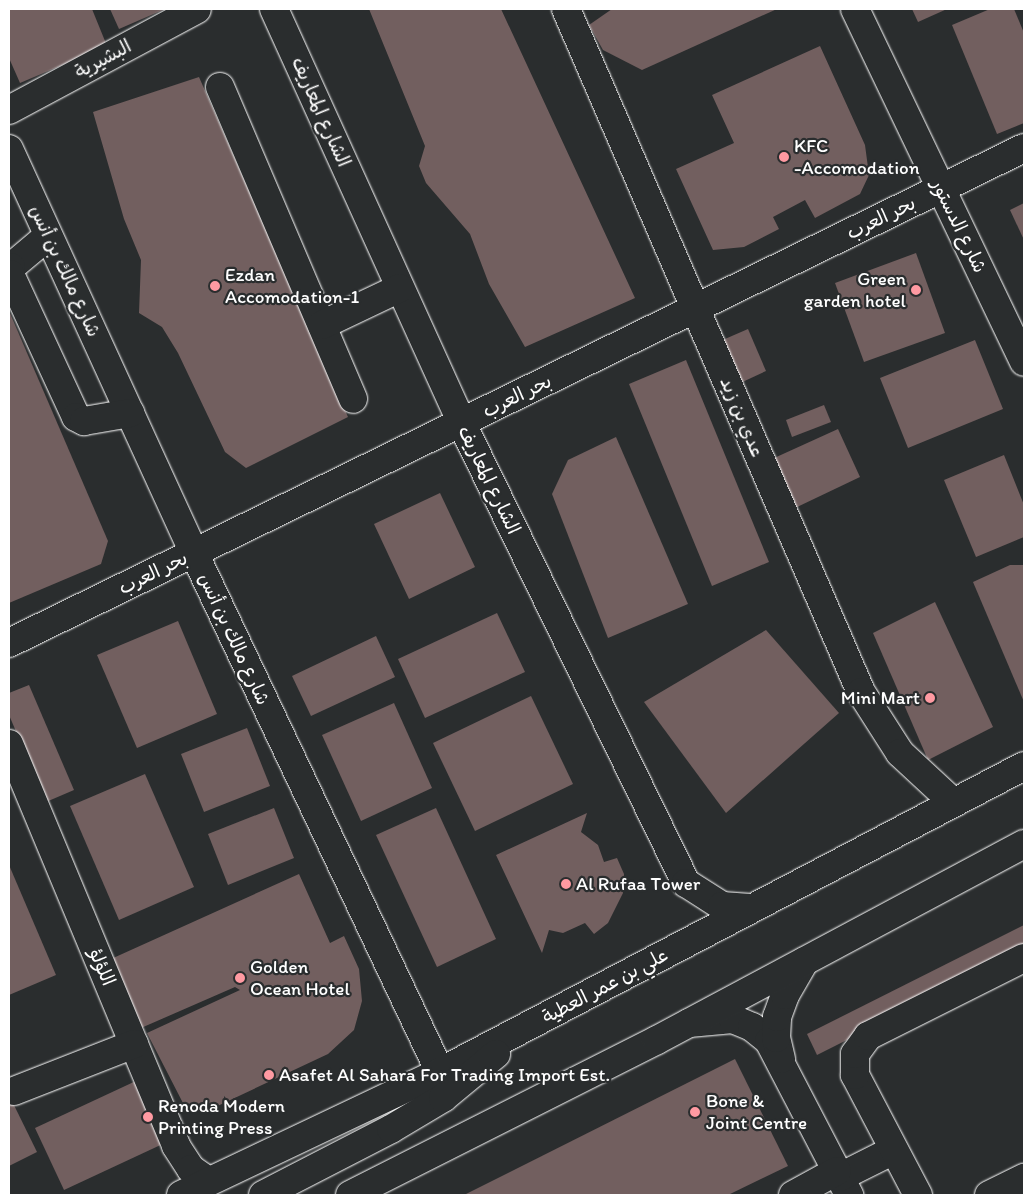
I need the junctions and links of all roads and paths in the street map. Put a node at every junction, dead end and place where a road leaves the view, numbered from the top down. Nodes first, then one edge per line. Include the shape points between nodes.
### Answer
1 (197, 9) edge
2 (274, 9) edge
3 (566, 9) edge
4 (855, 9) edge
5 (220, 87) dead end
6 (9, 110) edge
7 (1024, 148) edge
8 (9, 149) edge
9 (941, 188) junction
10 (48, 236) junction
11 (400, 288) junction
12 (696, 308) junction
13 (322, 325) junction
14 (1024, 362) edge
15 (354, 399) dead end
16 (130, 413) junction
17 (462, 424) junction
18 (194, 553) junction
19 (9, 643) edge
20 (9, 744) edge
21 (1024, 766) edge
22 (953, 802) junction
23 (1024, 844) edge
24 (750, 908) junction
25 (1024, 958) edge
26 (805, 961) junction
27 (688, 1023) junction
28 (525, 1028) junction
29 (134, 1044) junction
30 (781, 1059) junction
31 (440, 1072) junction
32 (14, 1091) dead end
33 (894, 1150) junction
34 (1024, 1178) edge
35 (208, 1181) junction
36 (842, 1181) edge
37 (909, 1192) edge
38 (181, 1195) edge
39 (263, 1195) edge
40 (350, 1195) edge
41 (793, 1195) edge
42 (989, 1195) edge

1 - 6 street, البشيرية
2 - 11 street, الشارع المعاريف
3 - 12 street, عدي بن زيد
4 - 9 street, شارع الدستور
5 - 13 street
7 - 9 street, بحر العرب
8 - 10 street, شارع مالك بن أنس
9 - 12 street, بحر العرب
9 - 14 street, شارع الدستور
10 - 16 street, شارع مالك بن أنس
10 - 16 street via 11,267 10,274 76,417 84,421
11 - 13 street
11 - 17 street, الشارع المعاريف
12 - 17 street, بحر العرب
12 - 22 street, عدي بن زيد via 861,692 900,753
13 - 15 street
16 - 18 street, شارع مالك بن أنس
17 - 18 street, بحر العرب
17 - 24 street, الشارع المعاريف via 686,884 722,906
18 - 19 street, بحر العرب
18 - 31 street, شارع مالك بن أنس
20 - 29 street, اللؤلؤ
21 - 22 street, علي بن عمر العطية
22 - 24 street, علي بن عمر العطية
23 - 26 street
24 - 28 street, علي بن عمر العطية
25 - 33 street via 868,1036 860,1044 855,1054 855,1075
26 - 27 street
26 - 30 street via 776,1017
27 - 30 street via 733,1019 752,1027 769,1041
27 - 40 street
28 - 31 street, علي بن عمر العطية
28 - 39 street via 443,1098 391,1129
29 - 32 street
29 - 35 street, اللؤلؤ via 176,1146 191,1168
30 - 36 street
31 - 35 street, علي بن عمر العطية
33 - 36 street
33 - 37 street
34 - 42 street
35 - 38 street, علي بن عمر العطية
36 - 41 street

